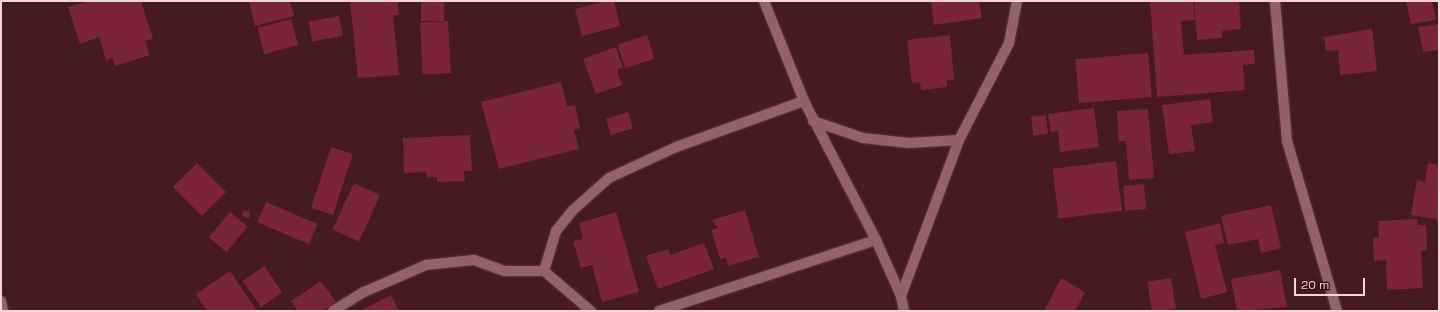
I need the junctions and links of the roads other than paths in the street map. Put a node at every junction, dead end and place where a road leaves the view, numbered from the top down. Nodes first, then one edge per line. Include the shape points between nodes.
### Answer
1 (764, 1) edge
2 (1017, 1) edge
3 (1275, 1) edge
4 (804, 102) junction
5 (813, 121) junction
6 (959, 140) junction
7 (876, 240) junction
8 (544, 271) junction
9 (901, 296) junction
10 (1, 301) edge
11 (4, 311) edge
12 (333, 311) edge
13 (591, 311) edge
14 (658, 311) edge
15 (904, 311) edge
16 (1337, 311) edge

1 - 4 street
2 - 6 street via 1009,43
3 - 16 street via 1287,141
4 - 5 street
4 - 8 street via 676,147 609,178 573,210 556,231
5 - 6 street via 863,138 909,143
5 - 7 street
6 - 9 street
7 - 9 street
7 - 14 street
8 - 12 street via 505,271 474,260 426,265 364,292
8 - 13 street
9 - 15 street
10 - 11 street

